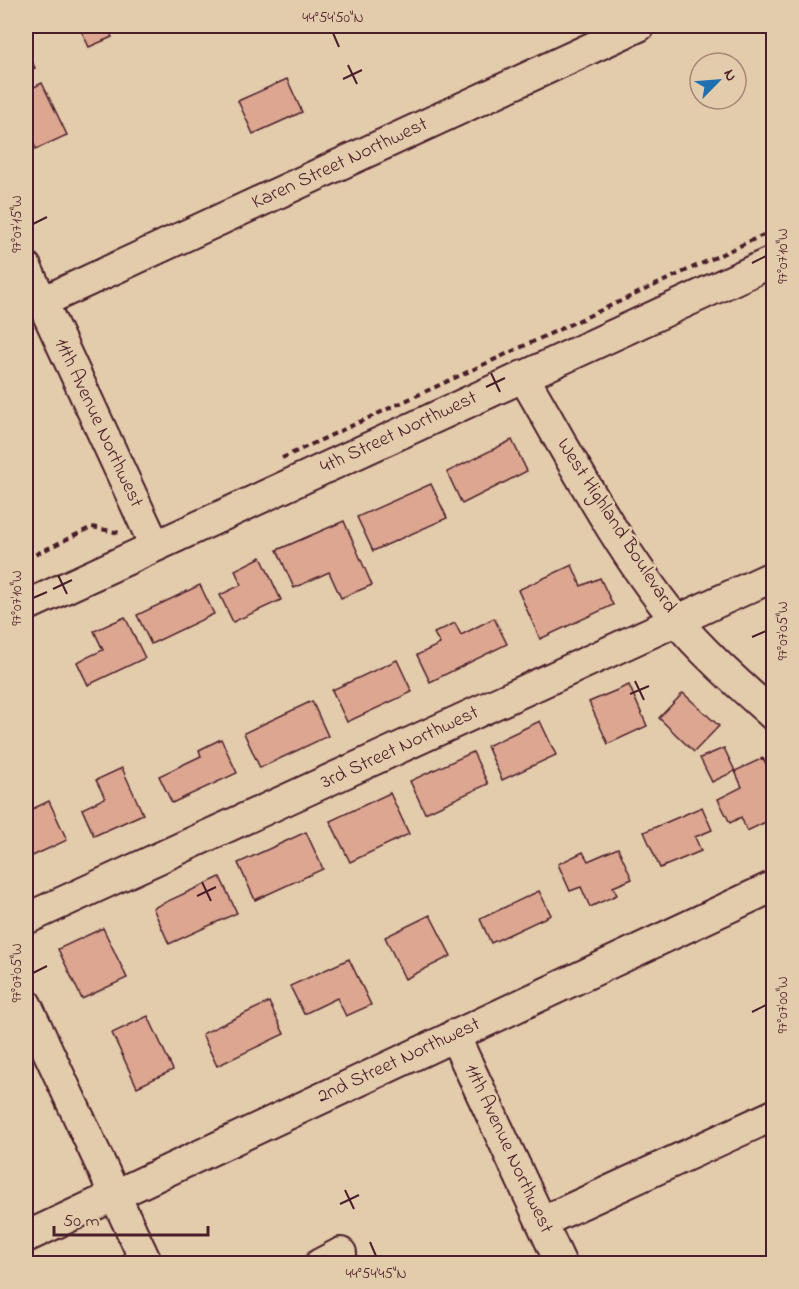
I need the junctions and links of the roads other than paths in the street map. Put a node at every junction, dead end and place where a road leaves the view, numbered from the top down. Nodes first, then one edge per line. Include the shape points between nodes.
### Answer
1 (639, 26) edge
2 (774, 261) edge
3 (26, 267) edge
4 (42, 302) junction
5 (523, 376) junction
6 (149, 534) junction
7 (774, 576) edge
8 (26, 606) edge
9 (677, 621) junction
10 (774, 716) edge
11 (774, 886) edge
12 (26, 919) edge
13 (28, 1014) edge
14 (454, 1035) junction
15 (774, 1115) edge
16 (115, 1195) junction
17 (542, 1222) junction
18 (26, 1237) edge
19 (147, 1263) edge
20 (561, 1263) edge

1 - 4 street, Karen Street Northwest
2 - 5 street, 4th Street Northwest
3 - 4 street, 11th Avenue Northwest
4 - 6 street, 11th Avenue Northwest
5 - 6 street, 4th Street Northwest
5 - 9 street, West Highland Boulevard via 633,560
6 - 8 street, 4th Street Northwest
7 - 9 street, 3rd Street Northwest
9 - 10 street, West Highland Boulevard
9 - 12 street, 3rd Street Northwest
11 - 14 street, 2nd Street Northwest
13 - 16 street
14 - 16 street, 2nd Street Northwest
14 - 17 street, 11th Avenue Northwest
15 - 17 street
16 - 18 street, 2nd Street Northwest
16 - 19 street
17 - 20 street, 11th Avenue Northwest

